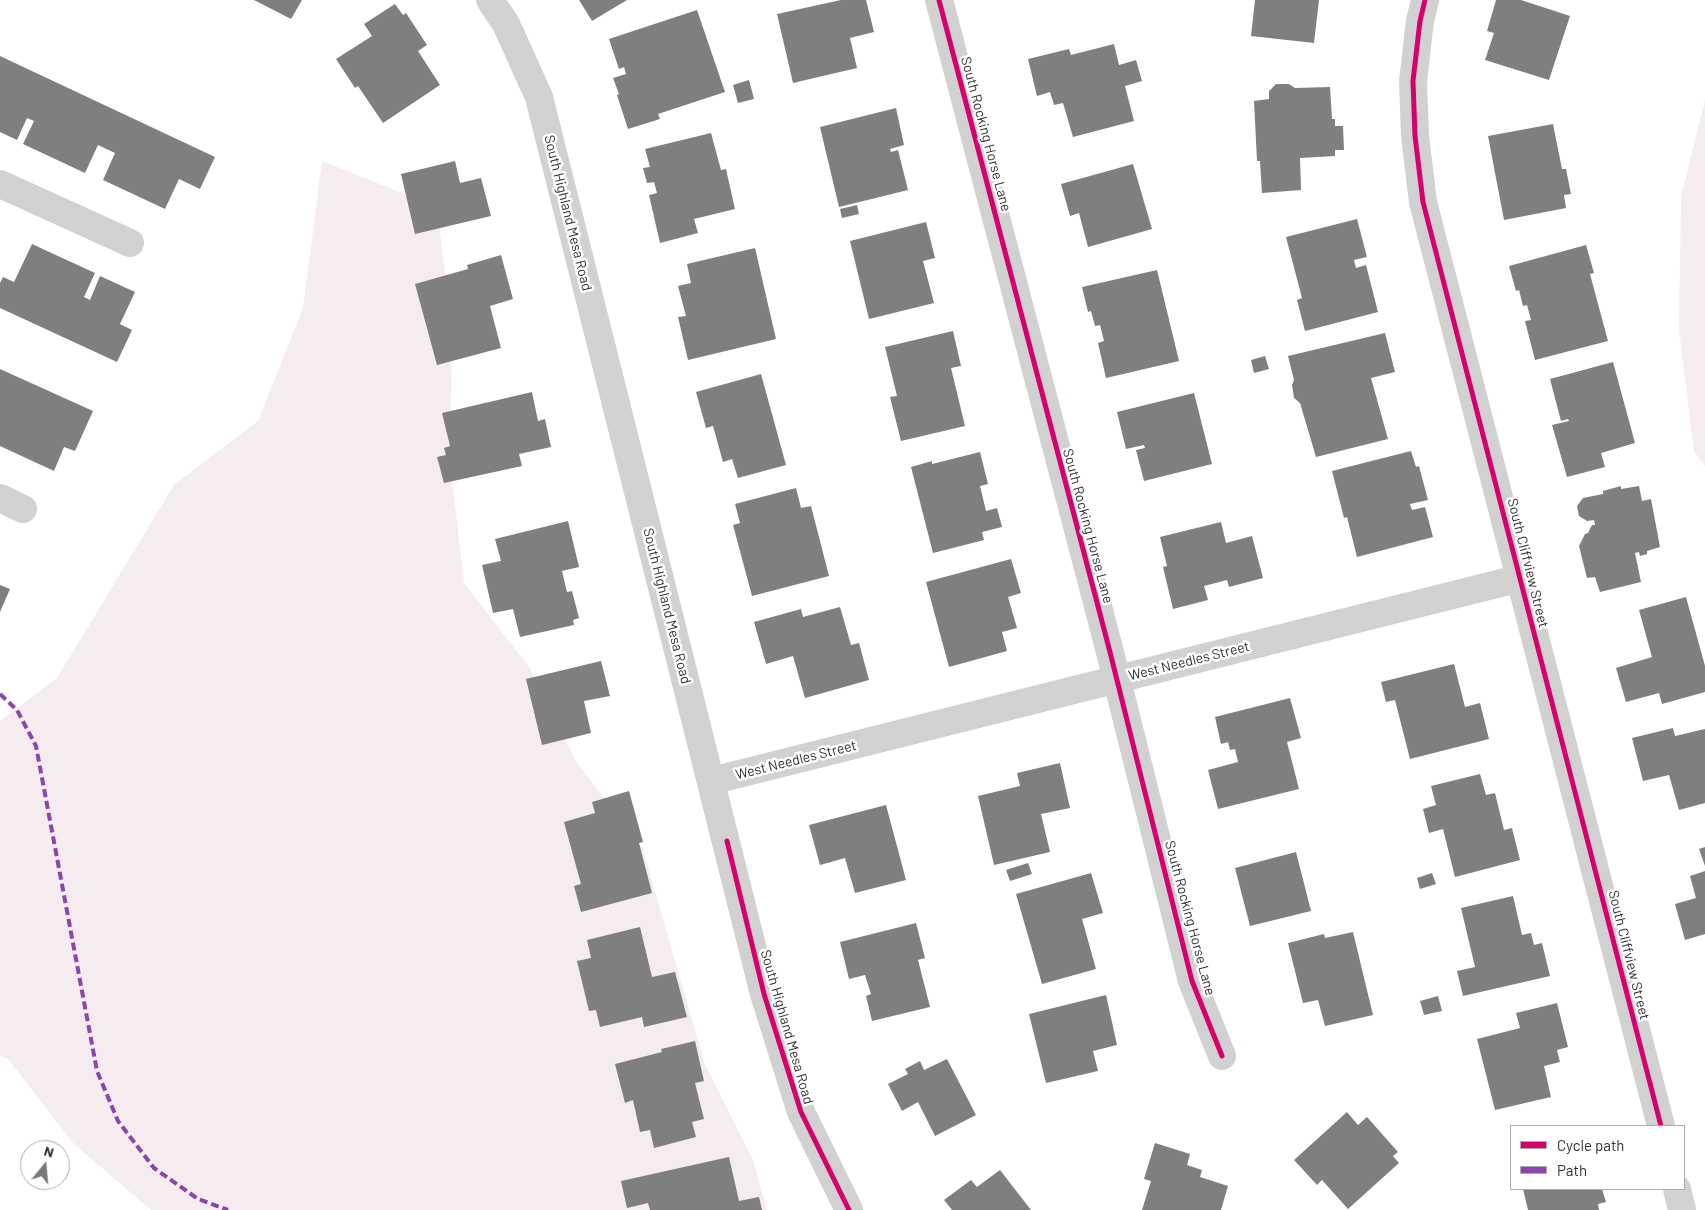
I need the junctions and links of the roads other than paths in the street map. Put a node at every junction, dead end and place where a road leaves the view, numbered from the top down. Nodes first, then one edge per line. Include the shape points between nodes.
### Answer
1 (490, 0) edge
2 (939, 0) edge
3 (1425, 0) edge
4 (0, 184) edge
5 (130, 243) dead end
6 (1520, 578) junction
7 (1116, 679) junction
8 (711, 781) junction
9 (1222, 1056) dead end
10 (1661, 1125) edge
11 (1677, 1190) edge
12 (849, 1210) edge
13 (1682, 1210) edge

1 - 8 street, South Highland Mesa Road via 506,24 539,97
2 - 7 street, South Rocking Horse Lane
3 - 6 street, South Cliffview Street via 1413,81 1415,136 1424,202
4 - 5 street
6 - 7 street, West Needles Street
6 - 10 street, South Cliffview Street
7 - 8 street, West Needles Street
7 - 9 street, South Rocking Horse Lane via 1192,981
8 - 12 street, South Highland Mesa Road via 764,994 800,1112
11 - 13 street

